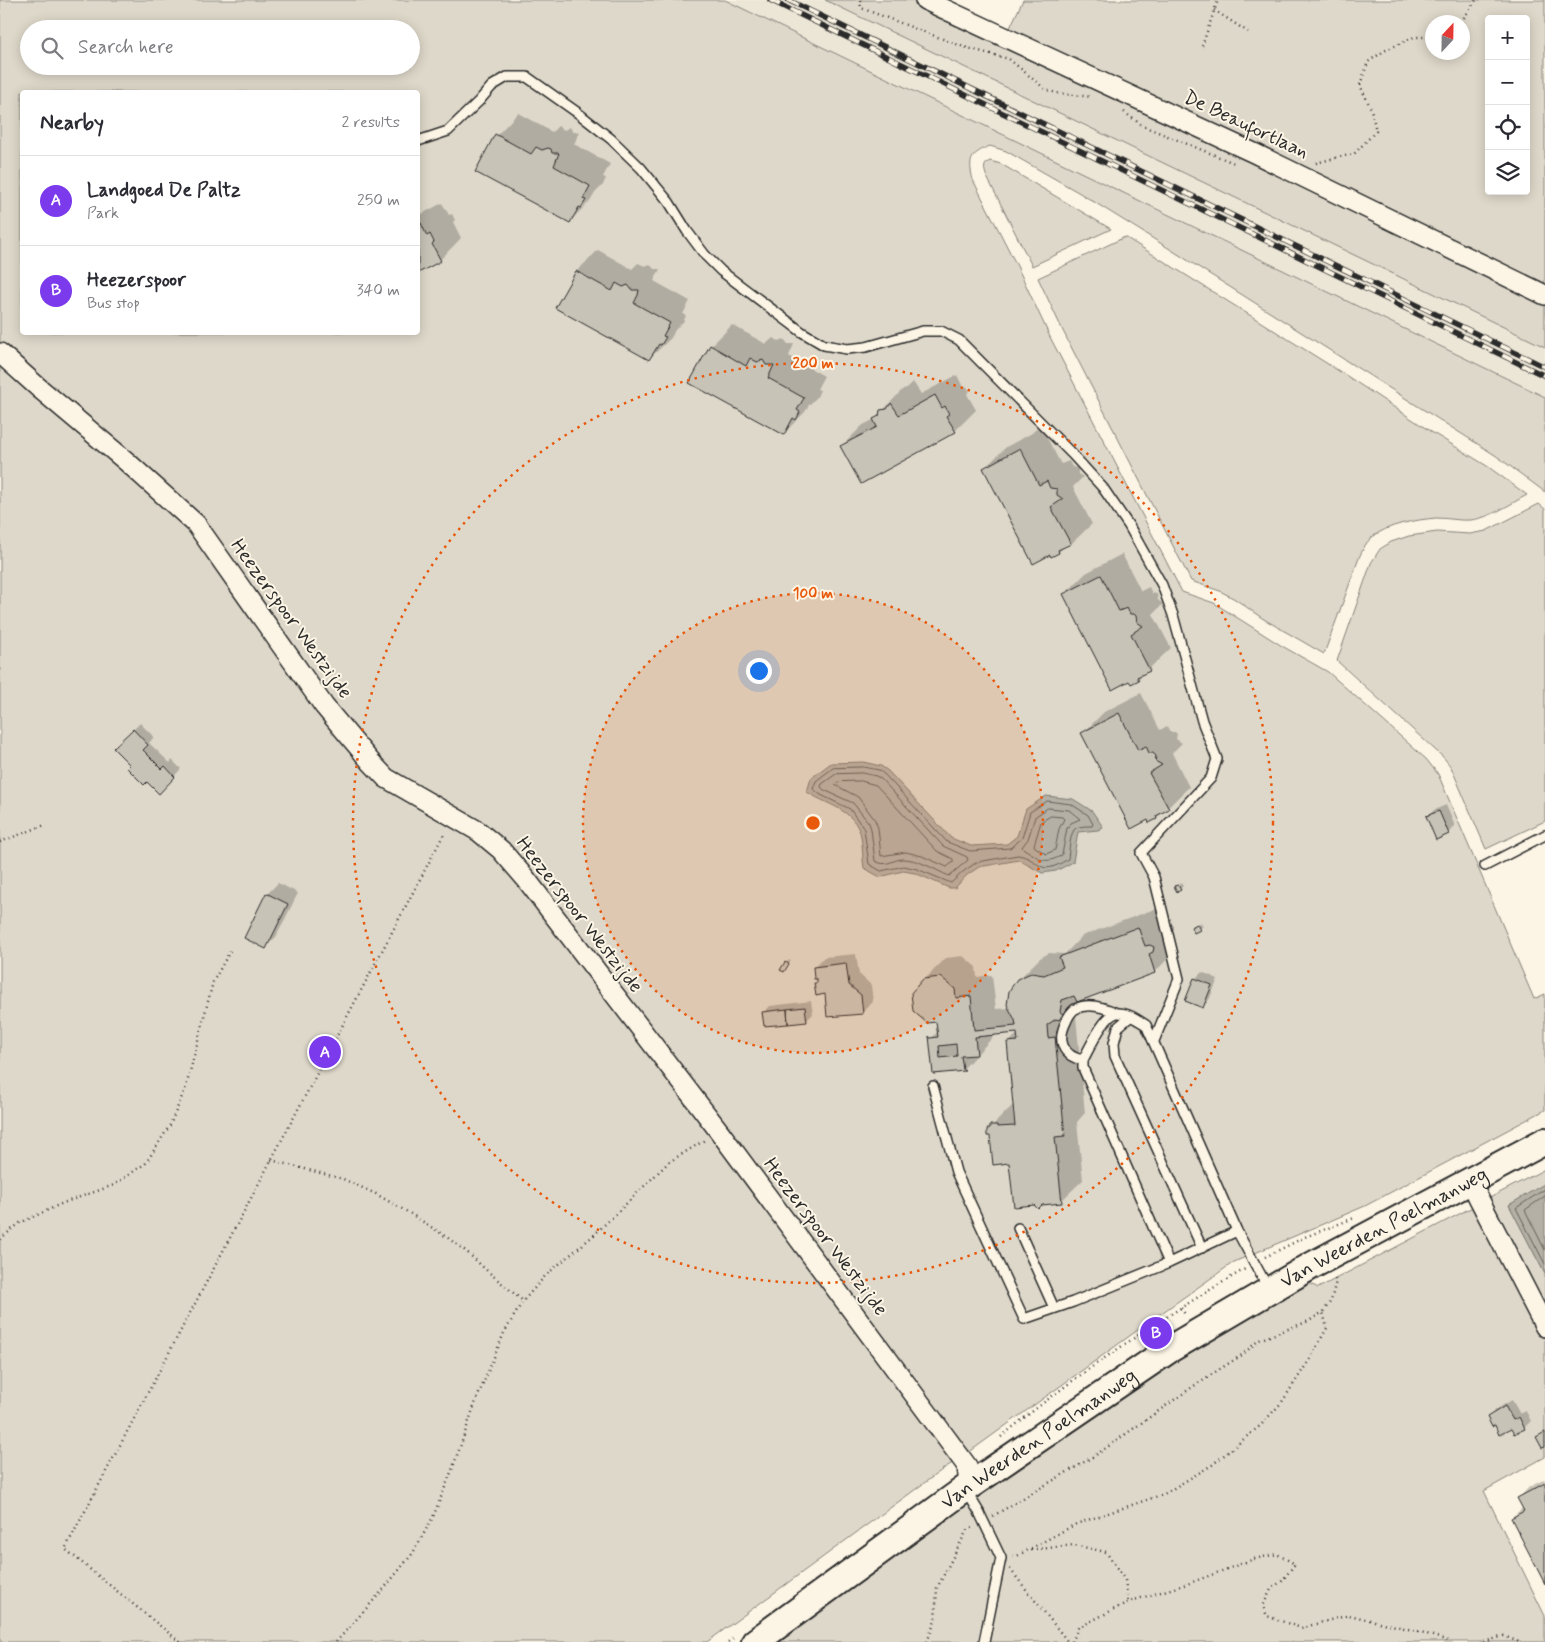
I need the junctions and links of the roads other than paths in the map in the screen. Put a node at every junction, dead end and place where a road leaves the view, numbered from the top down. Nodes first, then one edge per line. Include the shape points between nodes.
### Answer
1 (926, 0) edge
2 (420, 140) edge
3 (1545, 295) edge
4 (0, 353) edge
5 (1545, 835) edge
6 (1485, 866) dead end
7 (1117, 1013) junction
8 (1131, 1016) junction
9 (1154, 1041) junction
10 (1083, 1060) junction
11 (933, 1086) dead end
12 (1545, 1141) edge
13 (1471, 1181) junction
14 (1018, 1228) dead end
15 (1237, 1231) junction
16 (1202, 1248) junction
17 (1169, 1263) junction
18 (1270, 1290) junction
19 (1054, 1308) junction
20 (1545, 1327) edge
21 (969, 1486) junction
22 (755, 1642) edge
23 (984, 1642) edge

1 - 3 street, De Beaufortlaan via 1001,32
2 - 9 lane via 448,131 492,86 507,77 527,77 611,139 670,202 705,255 802,332 824,346 847,350 923,331 941,331 959,340 1104,488 1162,585 1202,721 1217,759 1210,778 1141,853 1154,877 1179,979
4 - 21 street, Heezerspoor Westzijde via 196,524 324,706 386,778 478,831 520,872 719,1132 967,1466
5 - 6 lane
7 - 8 lane
7 - 10 lane via 1104,1023
7 - 10 lane via 1100,1007 1086,1007 1076,1009 1069,1016 1063,1028 1064,1049 1073,1058
8 - 9 lane via 1146,1025
8 - 16 lane via 1118,1027 1115,1056
9 - 15 lane
10 - 17 lane via 1083,1068
11 - 19 lane via 956,1172 1024,1319
12 - 13 main road, Van Weerden Poelmanweg
13 - 18 main road, Van Weerden Poelmanweg
13 - 20 street
14 - 19 lane
15 - 16 lane
15 - 18 lane
16 - 17 lane
17 - 19 lane
18 - 21 main road, Van Weerden Poelmanweg via 1170,1349
21 - 22 main road, Van Weerden Poelmanweg
21 - 23 lane via 970,1497 1000,1558

